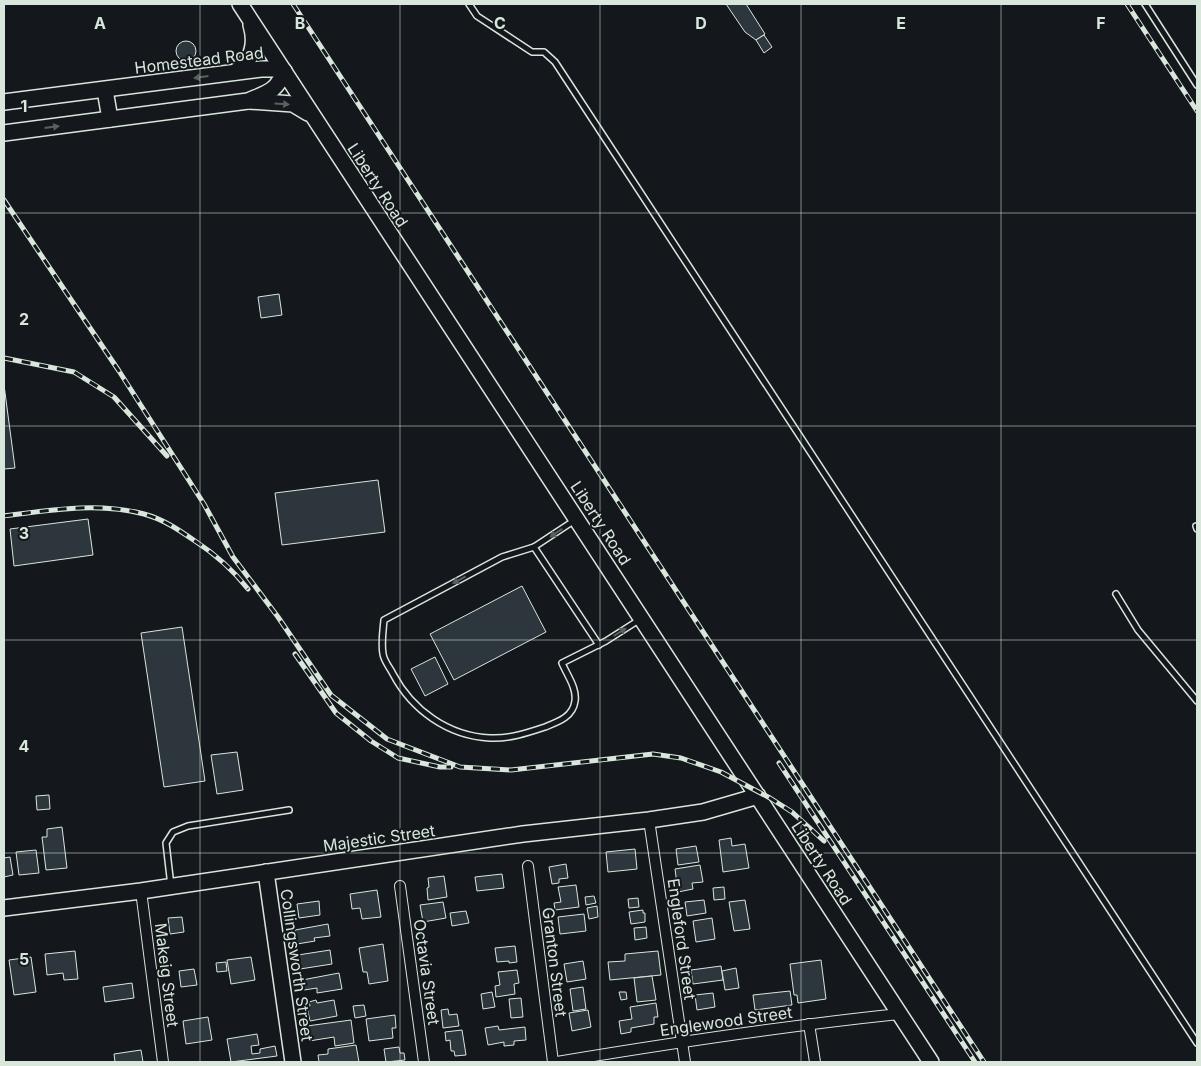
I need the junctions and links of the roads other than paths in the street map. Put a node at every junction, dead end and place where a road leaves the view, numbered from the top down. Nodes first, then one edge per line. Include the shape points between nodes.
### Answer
1 (469, 4) edge
2 (1145, 4) edge
3 (242, 6) edge
4 (235, 72) junction
5 (284, 72) junction
6 (1197, 85) edge
7 (105, 90) junction
8 (248, 101) junction
9 (4, 102) edge
10 (312, 116) junction
11 (110, 119) junction
12 (4, 133) edge
13 (577, 518) junction
14 (534, 547) junction
15 (1116, 594) dead end
16 (642, 619) junction
17 (598, 645) junction
18 (1197, 701) edge
19 (758, 796) junction
20 (289, 810) dead end
21 (649, 820) junction
22 (528, 866) dead end
23 (266, 872) junction
24 (171, 886) junction
25 (400, 886) dead end
26 (141, 891) junction
27 (4, 908) edge
28 (899, 1014) junction
29 (809, 1024) junction
30 (682, 1042) junction
31 (1197, 1043) edge
32 (163, 1062) edge
33 (293, 1062) edge
34 (424, 1062) edge
35 (555, 1062) edge
36 (685, 1062) edge
37 (815, 1062) edge
38 (931, 1062) edge

1 - 31 lane via 477,16 532,52 544,52 555,62
2 - 6 lane
3 - 4 main road via 252,26 254,44 249,60
3 - 5 main road, Liberty Road
4 - 5 main road, Homestead Road via 271,68
4 -> 7 main road, Homestead Road
5 - 8 main road, Homestead Road via 277,87
5 - 10 main road, Liberty Road
7 - 9 main road, Homestead Road
7 - 11 main road
8 -> 10 main road via 293,104
8 - 11 main road, Homestead Road
10 - 13 main road, Liberty Road
12 -> 11 main road, Homestead Road
13 -> 14 lane
13 - 16 main road, Liberty Road
14 - 17 lane
14 -> 17 lane via 502,557 384,620 383,655 400,687 418,708 452,730 490,738 522,735 559,722 570,714 575,703 575,691 562,663
15 - 18 lane via 1138,630
17 -> 16 lane
16 - 19 main road, Liberty Road
19 - 21 main road, Majestic Street via 703,812
19 - 28 main road, Liberty Road
20 - 24 lane via 188,826 173,832 166,843
21 - 23 main road, Majestic Street via 524,834
21 - 30 street, Engleford Street
22 - 35 street, Granton Street
23 - 24 main road, Majestic Street
23 - 33 main road, Collingsworth Street
24 - 26 main road, Majestic Street
25 - 34 street, Octavia Street
26 - 27 main road, Majestic Street
26 - 32 street, Makeig Street
28 - 29 street, Englewood Street
28 - 38 main road, Liberty Road
29 - 30 street, Englewood Street
29 - 37 street
30 - 35 street, Englewood Street
30 - 36 street, Engleford Street

